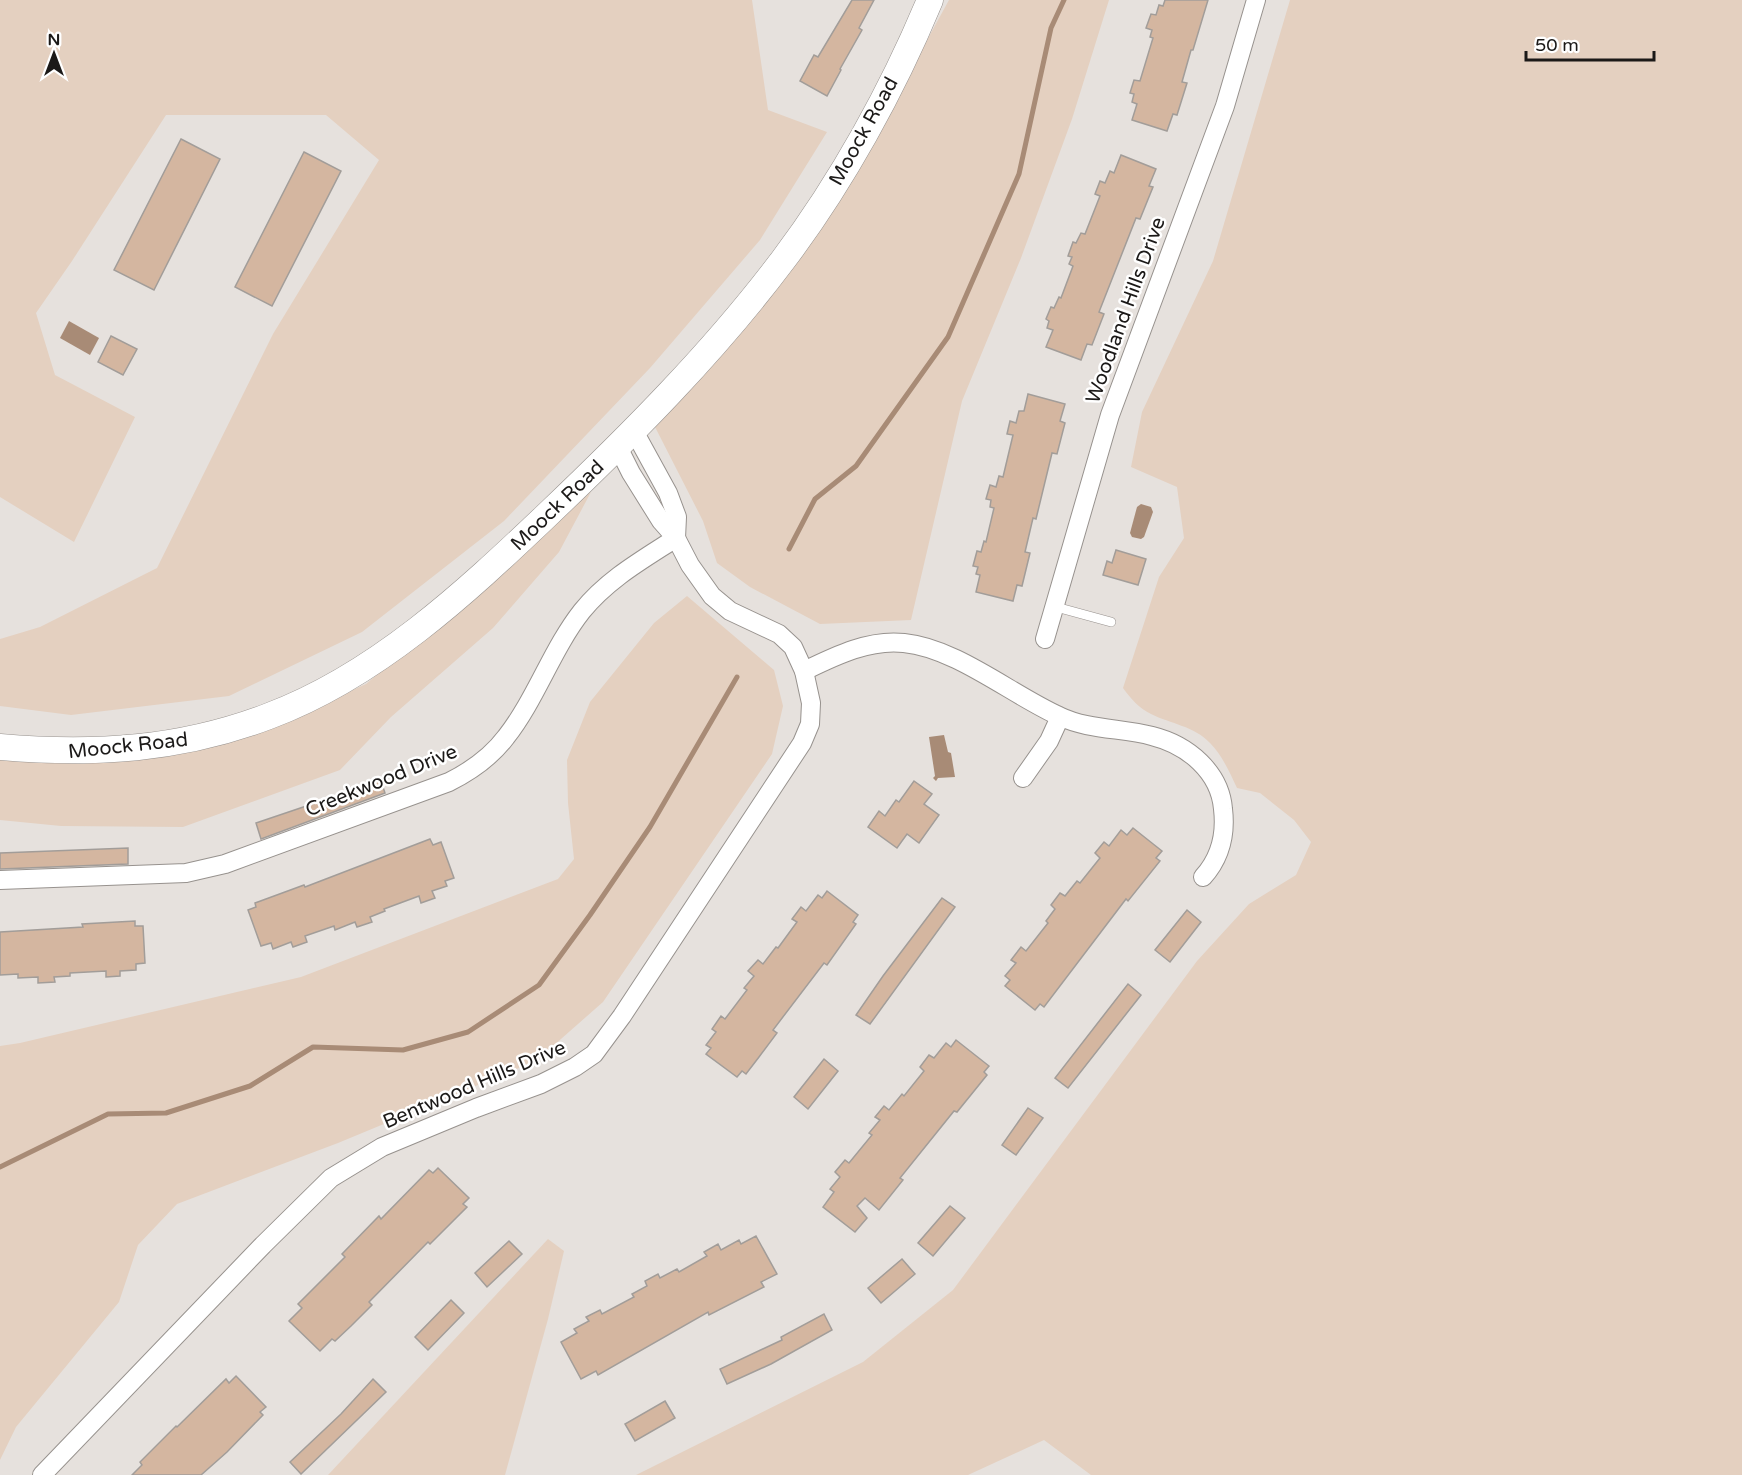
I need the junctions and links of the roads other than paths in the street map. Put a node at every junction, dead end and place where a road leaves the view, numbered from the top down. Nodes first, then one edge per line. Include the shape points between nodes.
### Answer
1 (930, 0) edge
2 (1256, 0) edge
3 (626, 439) junction
4 (676, 538) junction
5 (1056, 607) junction
6 (1111, 622) dead end
7 (1045, 639) dead end
8 (804, 671) junction
9 (1060, 717) junction
10 (0, 747) edge
11 (1023, 778) dead end
12 (1203, 877) dead end
13 (0, 880) edge
14 (42, 1475) edge

1 - 3 main road, Moock Road via 914,40 851,155 784,259 696,366
2 - 5 street, Woodland Hills Drive via 1225,106 1110,415
3 - 4 street, Bentwood Hills Drive via 631,473
3 - 10 main road, Moock Road via 513,548 439,612 378,657 307,698 270,716 166,743 96,752
4 - 8 street, Bentwood Hills Drive via 712,596 730,611 779,634 793,647
4 - 13 street, Creekwood Drive via 631,566 584,609 506,738 486,759 457,778 225,864 186,873
5 - 6 lane
5 - 7 street, Woodland Hills Drive
8 - 9 street via 844,652 885,642 923,646
8 - 14 street, Bentwood Hills Drive via 811,703 810,724 802,743 594,1054 541,1084 382,1147 331,1178
9 - 11 street via 1049,741
9 - 12 street via 1153,736 1203,763 1222,798 1224,819 1217,857

